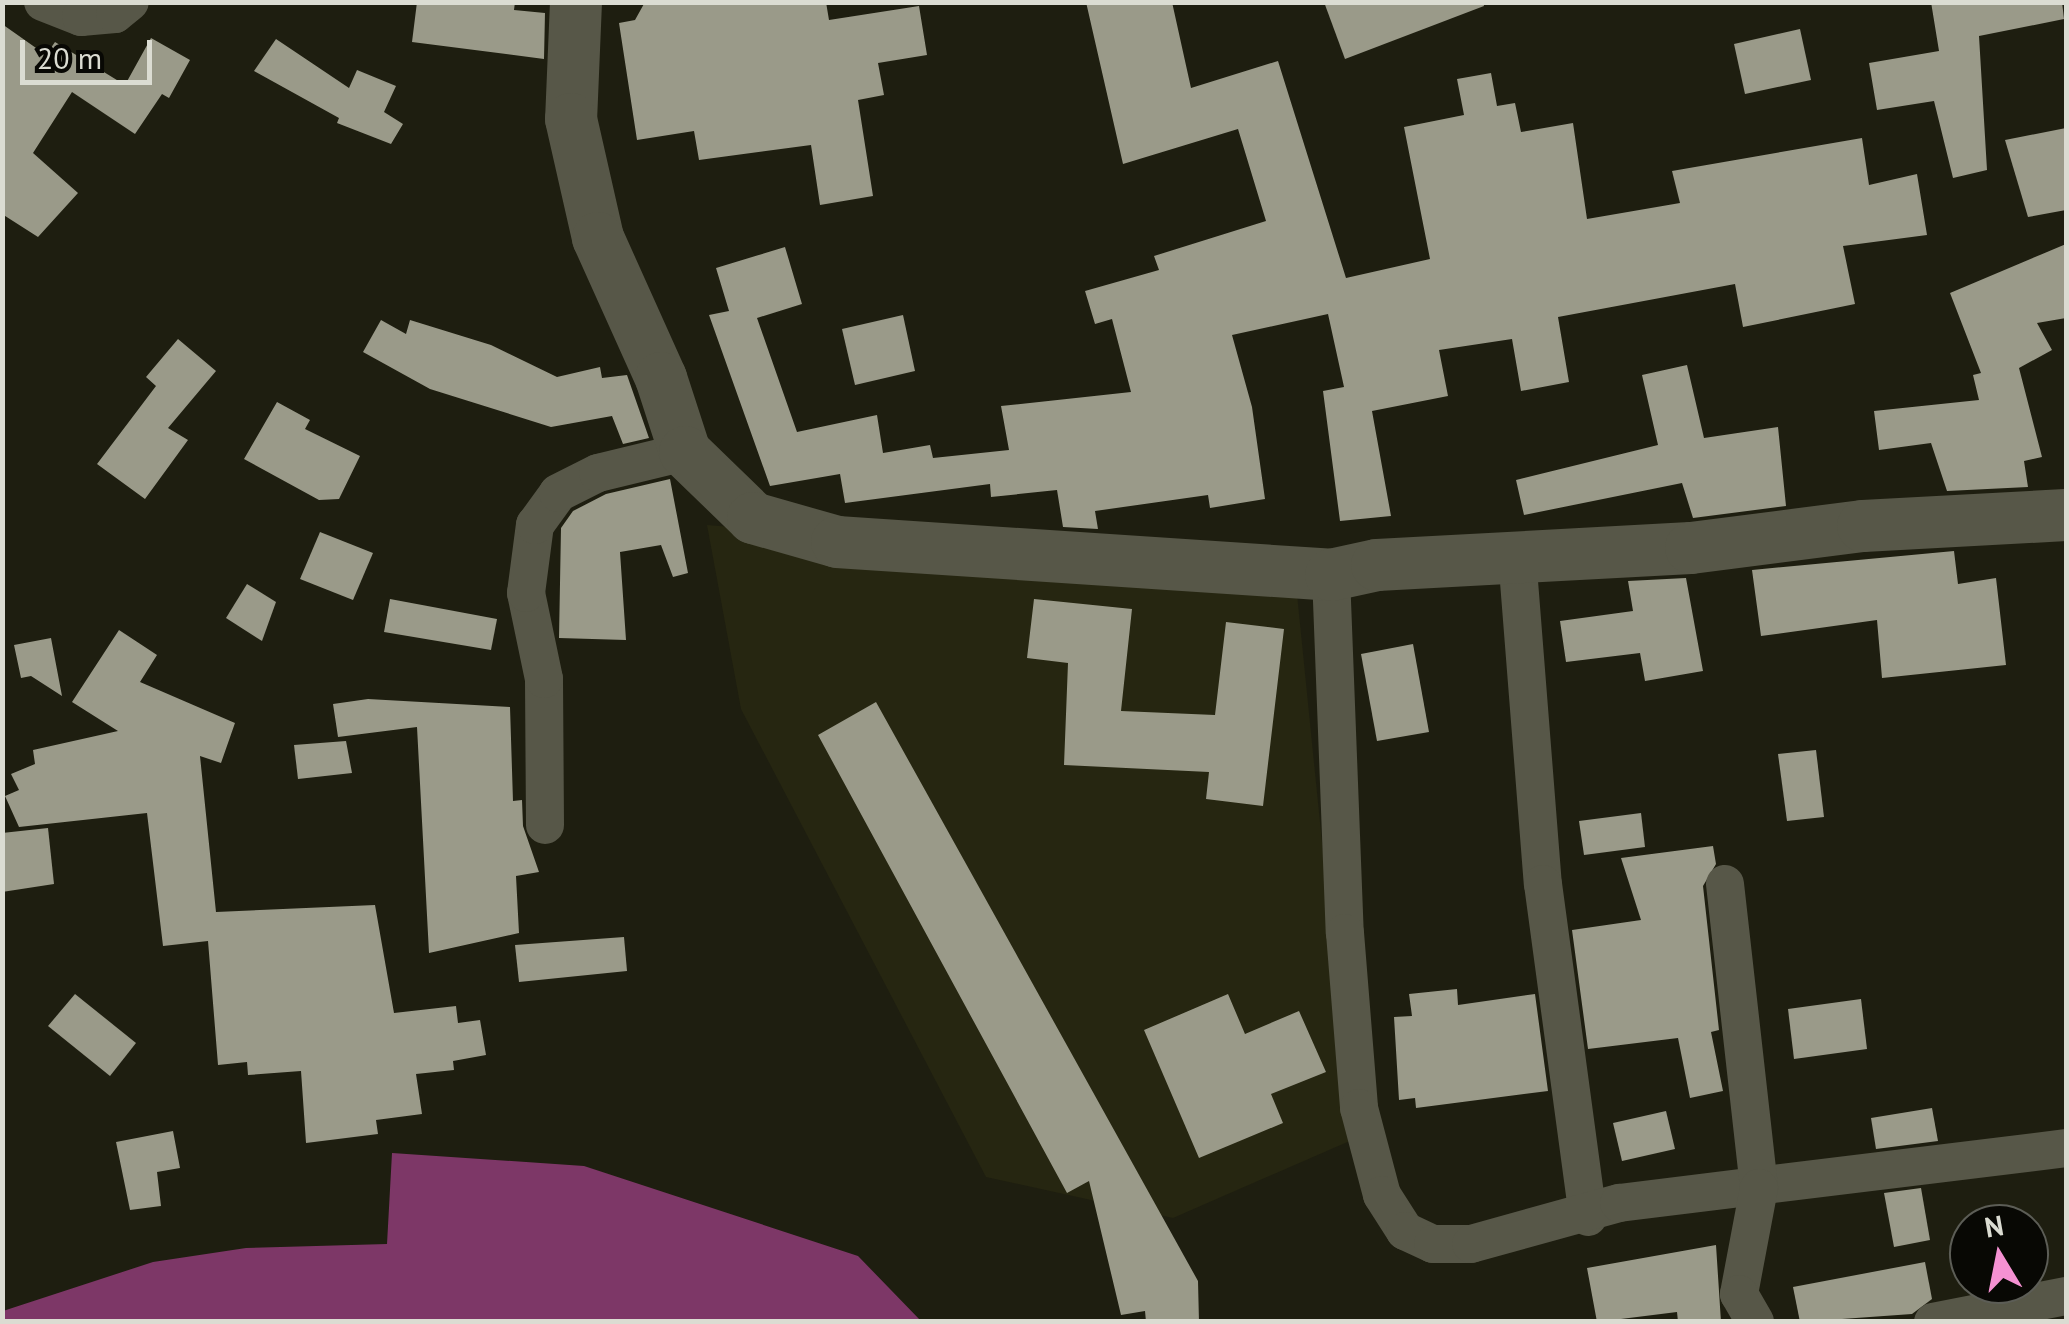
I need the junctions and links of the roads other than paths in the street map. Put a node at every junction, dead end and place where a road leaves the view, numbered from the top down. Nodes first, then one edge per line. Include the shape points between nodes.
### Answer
1 (43, 2) edge
2 (130, 2) edge
3 (576, 2) edge
4 (685, 452) junction
5 (2066, 515) edge
6 (1517, 556) junction
7 (1331, 575) junction
8 (545, 825) dead end
9 (1725, 884) dead end
10 (2066, 1148) edge
11 (1759, 1188) junction
12 (1588, 1217) junction
13 (2066, 1296) edge
14 (1755, 1322) edge
15 (1933, 1322) edge

1 - 2 street via 81,17 115,14
3 - 4 street via 571,119 598,238 662,378
4 - 7 street via 753,518 838,542
4 - 8 street via 572,486 558,493 535,525 526,594 544,679
5 - 6 street
6 - 7 street via 1377,565
6 - 12 street via 1543,884
7 - 12 street via 1346,952 1364,1144 1382,1195 1404,1231 1433,1244 1499,1240
9 - 11 street
10 - 11 street
11 - 12 street via 1619,1203
11 - 14 street via 1740,1294
13 - 15 street

